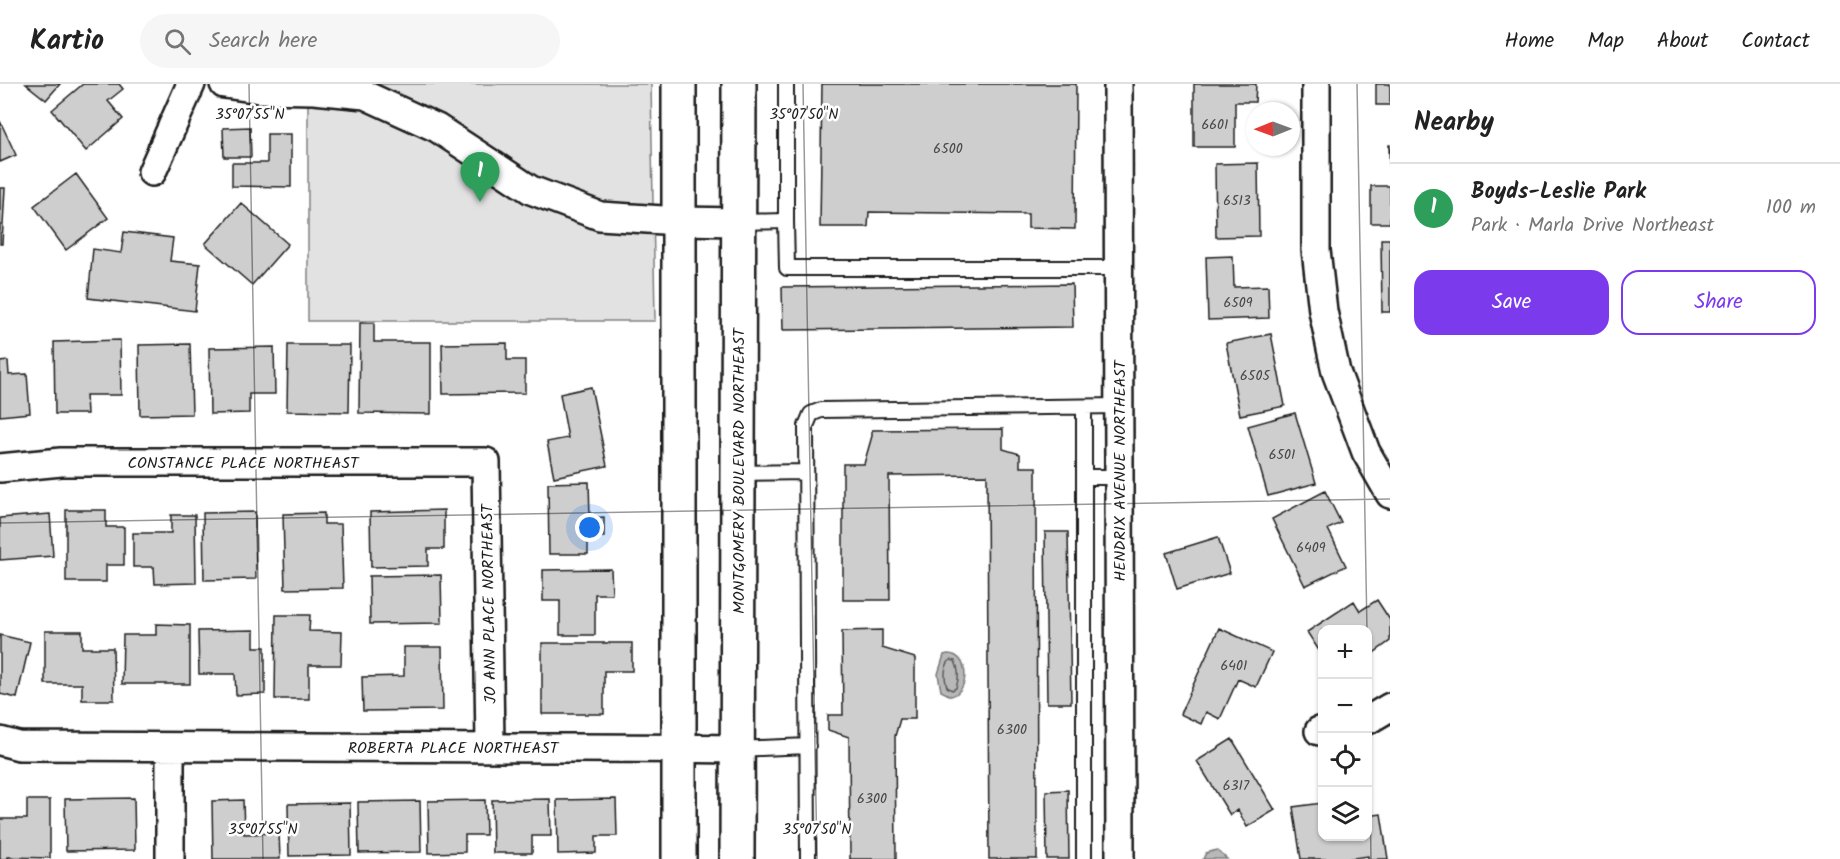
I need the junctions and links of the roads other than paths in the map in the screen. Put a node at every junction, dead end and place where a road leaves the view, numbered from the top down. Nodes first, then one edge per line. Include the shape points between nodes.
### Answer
1 (191, 84) edge
2 (224, 84) edge
3 (679, 84) edge
4 (739, 84) edge
5 (786, 84) edge
6 (1118, 84) edge
7 (1316, 84) edge
8 (152, 172) dead end
9 (679, 221) junction
10 (786, 221) junction
11 (739, 222) junction
12 (1119, 268) junction
13 (1119, 406) junction
14 (1084, 407) junction
15 (486, 462) joint
16 (0, 468) edge
17 (806, 472) junction
18 (738, 473) junction
19 (1084, 477) junction
20 (1119, 477) junction
21 (1390, 495) edge
22 (1390, 707) edge
23 (1372, 718) edge
24 (0, 741) edge
25 (490, 746) junction
26 (808, 746) junction
27 (170, 748) junction
28 (679, 748) junction
29 (737, 749) junction
30 (170, 859) edge
31 (679, 859) edge
32 (737, 859) edge
33 (808, 859) edge
34 (1084, 859) edge
35 (1120, 859) edge

1 - 8 street
2 - 9 street via 365,95 437,128 531,190 600,216
3 - 9 main road
4 - 11 main road, MONTGOMERY BOULEVARD NORTHEAST
5 - 10 lane
6 - 12 street, HENDRIX AVENUE NORTHEAST
7 - 21 street via 1316,250 1323,311 1336,372 1366,452
9 - 11 street
9 - 28 main road
10 - 11 lane
10 - 12 lane via 786,268
11 - 18 main road, MONTGOMERY BOULEVARD NORTHEAST
12 - 13 street, HENDRIX AVENUE NORTHEAST
13 - 14 lane
13 - 20 street, HENDRIX AVENUE NORTHEAST
14 - 17 lane via 821,410 811,414 806,426
14 - 19 lane
15 - 16 street, CONSTANCE PLACE NORTHEAST via 61,462
15 - 25 street, JO ANN PLACE NORTHEAST
17 - 18 lane
17 - 26 lane
18 - 29 main road, MONTGOMERY BOULEVARD NORTHEAST
19 - 20 lane
19 - 34 lane
20 - 35 street, HENDRIX AVENUE NORTHEAST
22 - 23 street
24 - 27 street, ROBERTA PLACE NORTHEAST via 20,746
25 - 27 street, ROBERTA PLACE NORTHEAST
25 - 28 street, ROBERTA PLACE NORTHEAST
26 - 29 lane
26 - 33 lane
27 - 30 street
28 - 29 street, ROBERTA PLACE NORTHEAST
28 - 31 main road
29 - 32 main road, MONTGOMERY BOULEVARD NORTHEAST

